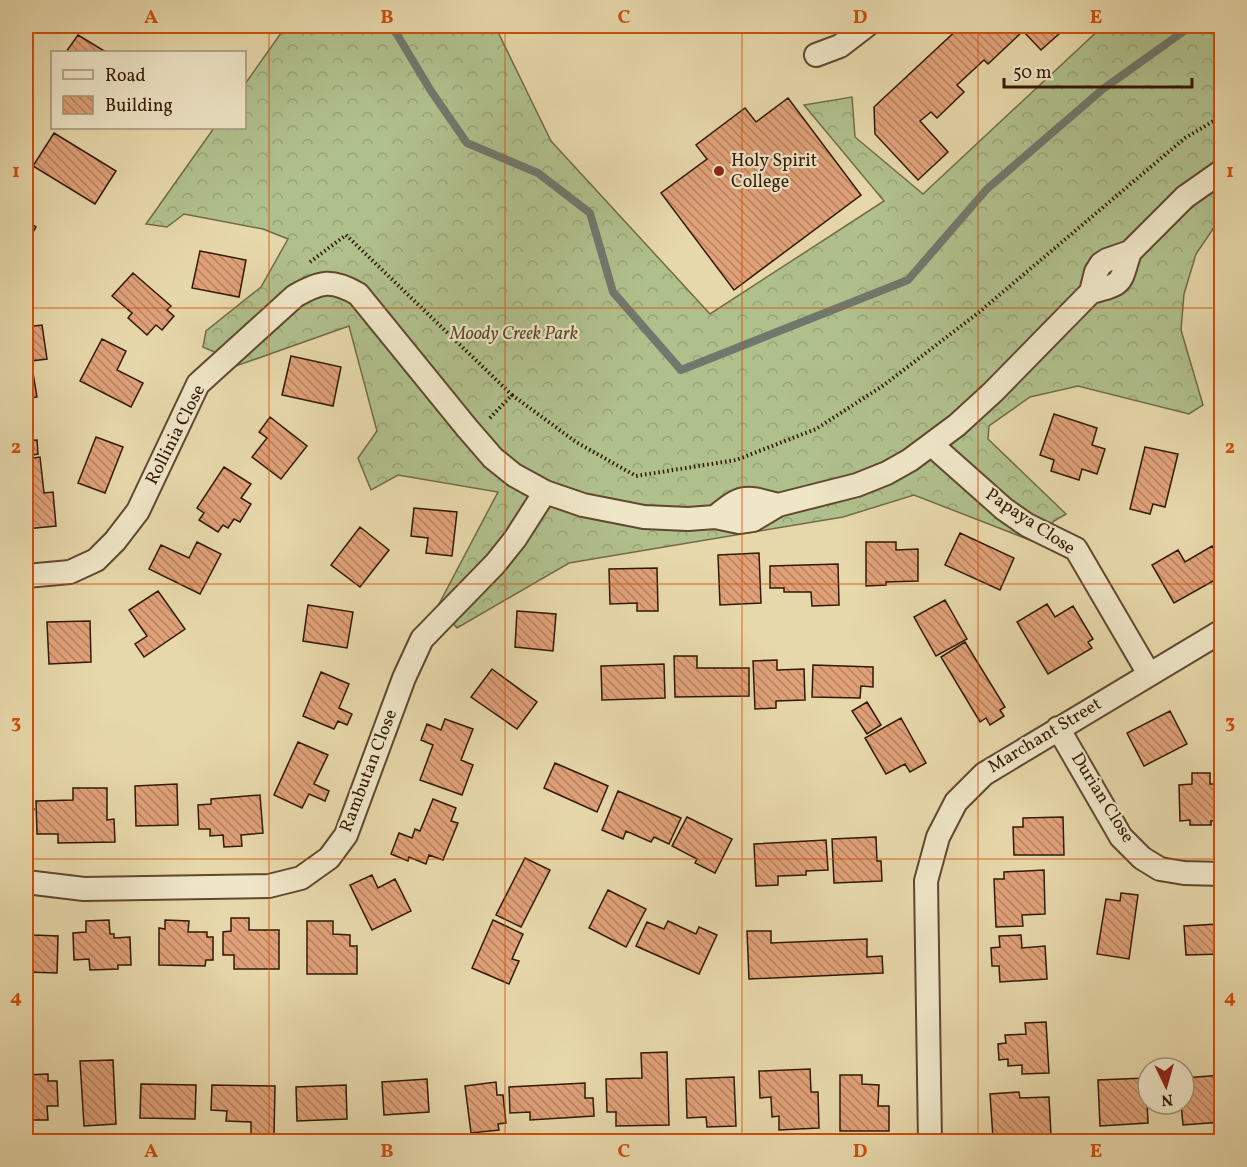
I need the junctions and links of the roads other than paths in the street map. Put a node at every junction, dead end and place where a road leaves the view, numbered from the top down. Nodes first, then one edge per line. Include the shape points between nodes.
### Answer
1 (866, 26) edge
2 (816, 55) dead end
3 (1221, 171) edge
4 (932, 445) junction
5 (545, 492) junction
6 (26, 576) edge
7 (1221, 631) edge
8 (1149, 674) junction
9 (1058, 728) junction
10 (1221, 874) edge
11 (26, 882) edge
12 (930, 1142) edge

1 - 2 street via 840,46
3 - 4 street via 1185,197 1130,252 1101,264 1091,292 993,392
4 - 5 street via 887,473 837,491 778,505 746,522 716,517 644,517 583,505
4 - 8 street, Papaya Close via 1004,509 1076,549
5 - 6 street, Rollinia Close via 493,458 358,294 328,282 295,296 198,384 138,511 96,560 70,572
5 - 11 street, Rambutan Close via 495,564 422,639 346,835 328,858 301,878 269,886 84,889
7 - 8 street, Marchant Street
8 - 9 street, Marchant Street
9 - 10 street, Durian Close via 1122,837 1143,858 1160,869
9 - 12 street, Marchant Street via 984,774 956,802 938,837 926,881

